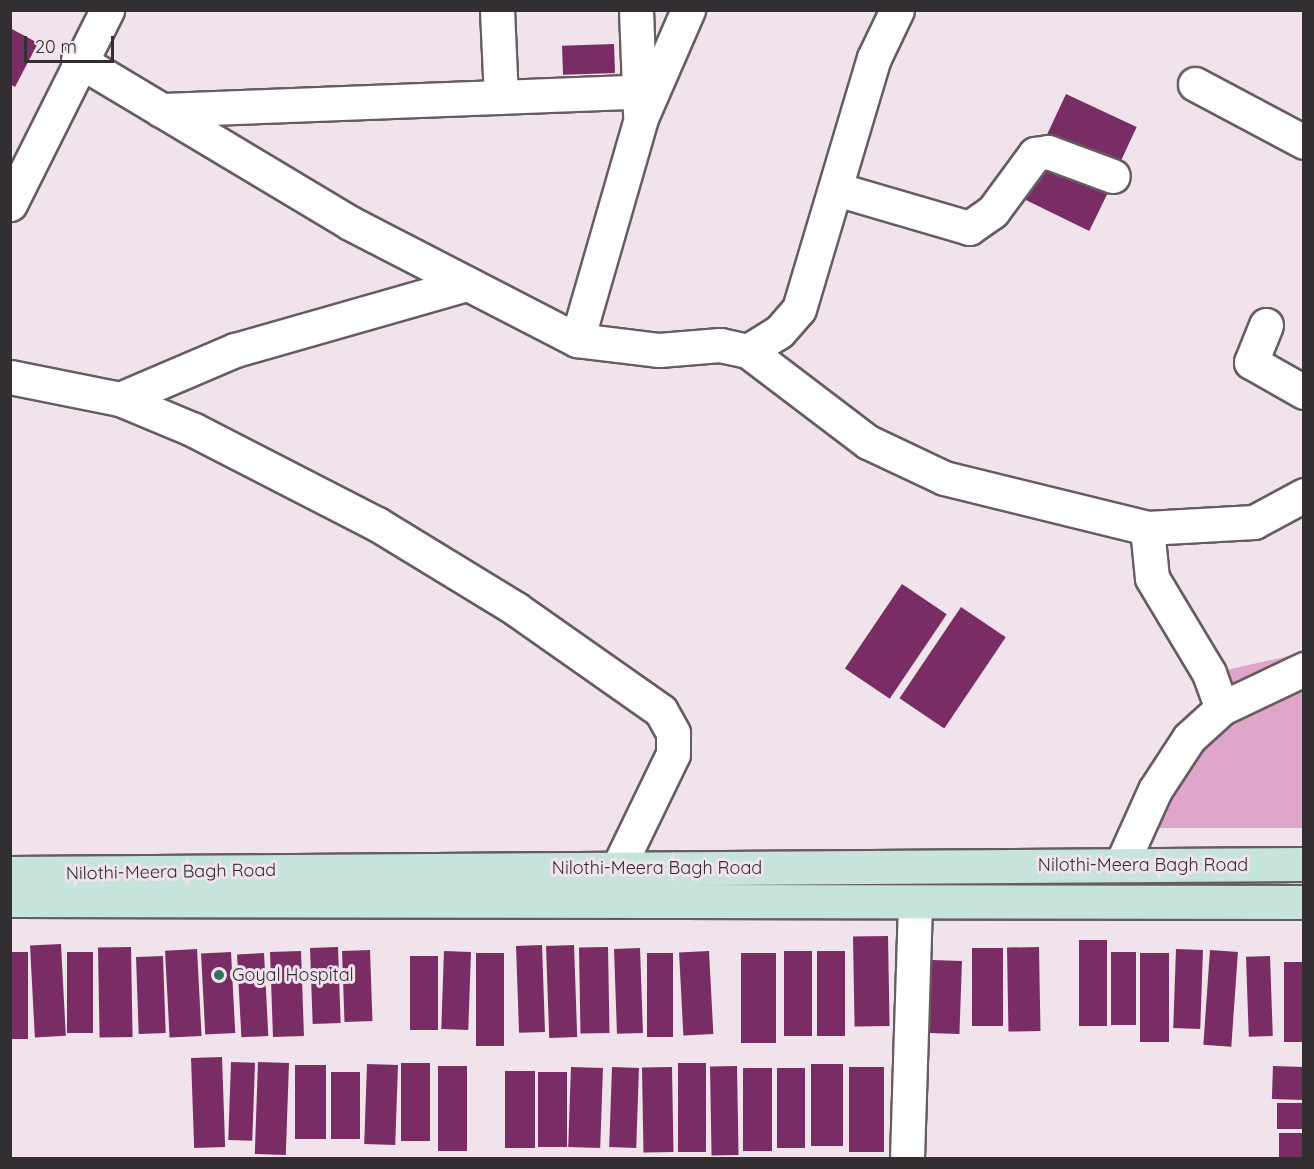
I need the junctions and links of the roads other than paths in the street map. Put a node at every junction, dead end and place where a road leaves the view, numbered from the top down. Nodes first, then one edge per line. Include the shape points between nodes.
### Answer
1 (107, 10) edge
2 (497, 10) edge
3 (636, 10) edge
4 (688, 10) edge
5 (897, 10) edge
6 (78, 60) junction
7 (1195, 84) dead end
8 (501, 97) junction
9 (640, 105) junction
10 (161, 110) junction
11 (1304, 142) edge
12 (1113, 176) dead end
13 (836, 189) junction
14 (10, 204) edge
15 (467, 284) junction
16 (1266, 325) dead end
17 (577, 340) junction
18 (748, 351) junction
19 (10, 377) edge
20 (1304, 392) edge
21 (120, 399) junction
22 (1304, 495) edge
23 (1147, 528) junction
24 (1304, 669) edge
25 (1221, 708) junction
26 (1122, 863) junction
27 (1304, 864) edge
28 (10, 873) edge
29 (618, 883) junction
30 (10, 900) edge
31 (915, 902) junction
32 (1304, 902) edge
33 (907, 1158) edge

1 - 6 street
2 - 8 street
3 - 9 street
4 - 9 street
5 - 13 street via 874,58
6 - 10 street
6 - 14 street
7 - 11 street
8 - 9 street
8 - 10 street
9 - 17 street
10 - 15 street via 350,223
12 - 13 street via 1048,152 1035,154 993,211 969,228
13 - 18 street via 799,309 779,332
15 - 17 street
15 - 21 street via 235,350
16 - 20 street via 1251,362
17 - 18 street via 658,350 720,345
18 - 23 street via 868,442 944,478
19 - 21 street
21 - 29 street via 194,430 377,524 516,609 661,711 673,733 673,754
22 - 23 street via 1254,522
23 - 25 street via 1152,578 1209,673
24 - 25 street
25 - 26 street via 1189,738 1155,790
26 - 27 street, Nilothi-Meera Bagh Road
26 - 29 street, Nilothi-Meera Bagh Road
28 - 29 street, Nilothi-Meera Bagh Road
29 - 30 street, Nilothi-Meera Bagh Road
29 - 31 street, Nilothi-Meera Bagh Road
31 - 32 street, Nilothi-Meera Bagh Road
31 - 33 street

